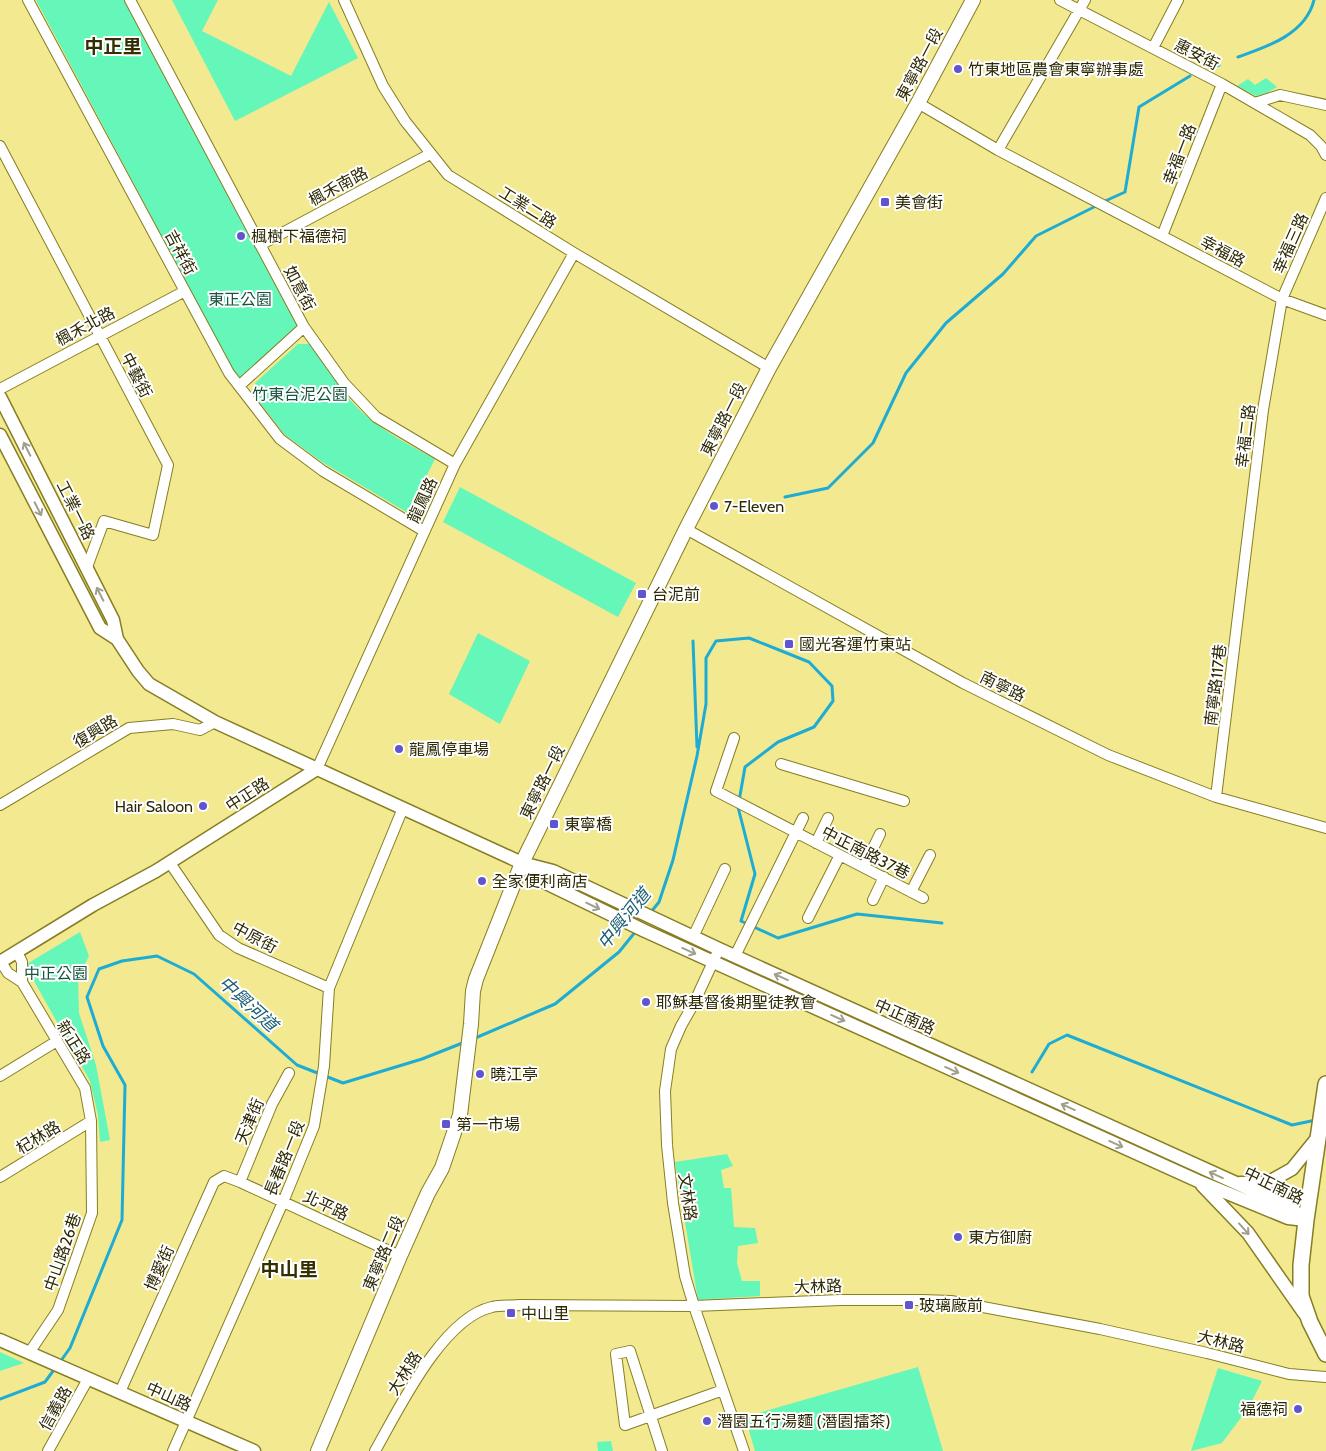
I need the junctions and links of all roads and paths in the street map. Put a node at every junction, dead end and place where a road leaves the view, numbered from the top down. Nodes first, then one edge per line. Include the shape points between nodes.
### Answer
1 (28, 0) edge
2 (130, 0) edge
3 (344, 0) edge
4 (973, 0) edge
5 (1060, 0) edge
6 (1084, 0) edge
7 (1178, 0) edge
8 (1079, 10) junction
9 (1153, 48) junction
10 (1222, 84) junction
11 (918, 103) junction
12 (1255, 103) junction
13 (1326, 105) edge
14 (0, 146) edge
15 (998, 150) junction
16 (430, 154) junction
17 (1326, 155) edge
18 (1326, 198) edge
19 (1162, 236) junction
20 (260, 245) junction
21 (574, 253) junction
22 (185, 292) junction
23 (1282, 299) junction
24 (1326, 315) edge
25 (304, 327) junction
26 (100, 336) junction
27 (769, 368) junction
28 (239, 386) junction
29 (0, 389) edge
30 (0, 397) edge
31 (0, 435) edge
32 (455, 464) junction
33 (686, 529) junction
34 (424, 531) junction
35 (87, 567) junction
36 (1243, 577) joint
37 (118, 640) junction
38 (215, 722) junction
39 (734, 738) dead end
40 (781, 764) dead end
41 (317, 769) junction
42 (1216, 798) junction
43 (904, 802) dead end
44 (0, 805) edge
45 (403, 808) junction
46 (803, 818) dead end
47 (828, 818) dead end
48 (1326, 828) edge
49 (796, 833) junction
50 (880, 834) dead end
51 (816, 843) junction
52 (840, 855) junction
53 (930, 855) dead end
54 (170, 863) junction
55 (522, 863) junction
56 (864, 868) junction
57 (725, 869) dead end
58 (884, 877) junction
59 (911, 892) junction
60 (923, 898) dead end
61 (873, 900) dead end
62 (808, 918) dead end
63 (693, 937) junction
64 (719, 949) junction
65 (17, 952) junction
66 (735, 956) junction
67 (0, 962) edge
68 (713, 962) junction
69 (22, 982) junction
70 (329, 988) junction
71 (56, 1041) junction
72 (288, 1073) dead end
73 (0, 1076) edge
74 (1326, 1087) edge
75 (91, 1121) junction
76 (1318, 1137) junction
77 (0, 1177) edge
78 (1198, 1181) junction
79 (240, 1182) junction
80 (1234, 1183) junction
81 (283, 1202) junction
82 (1306, 1220) junction
83 (400, 1256) junction
84 (694, 1306) junction
85 (1310, 1322) junction
86 (0, 1340) edge
87 (29, 1353) junction
88 (1326, 1354) edge
89 (1326, 1377) edge
90 (88, 1379) junction
91 (723, 1390) junction
92 (120, 1392) junction
93 (651, 1416) junction
94 (186, 1422) junction
95 (48, 1451) edge
96 (173, 1451) edge
97 (254, 1451) edge
98 (318, 1451) edge
99 (375, 1451) edge
100 (662, 1451) edge
101 (744, 1451) edge

1 - 22 street, 吉祥街
2 - 20 street, 如意街
3 - 16 street, 工業二路 via 383,86
4 - 11 main road, 東寧路一段
5 - 8 street, 惠安街
6 - 8 street
7 - 9 street
8 - 9 street, 惠安街
8 - 15 street
9 - 10 street, 惠安街
10 - 12 street, 惠安街
10 - 19 street, 幸福一路
11 - 15 street
11 - 27 main road, 東寧路一段
12 - 13 street via 1280,95
12 - 17 street via 1310,136
14 - 26 street, 中藝街
15 - 19 street, 幸福路
16 - 20 street, 楓禾南路
16 - 21 street, 工業二路 via 448,175
18 - 23 street, 幸福三路
19 - 23 street, 幸福路
20 - 25 street, 如意街
21 - 27 street, 工業二路
21 - 32 street, 龍鳳路
22 - 26 street, 楓禾北路
22 - 28 street, 吉祥街
23 - 24 street, 幸福路
23 - 36 street, 幸福二路 via 1262,410
25 - 28 street
25 - 32 street, 如意街 via 344,383 376,417
26 - 29 street, 楓禾北路
26 - 35 street, 中藝街 via 168,465 153,535 104,521
27 - 33 main road, 東寧路一段
28 - 34 street, 吉祥街 via 280,439 323,471
35 -> 30 street, 工業一路
31 -> 37 street, 工業一路 via 100,628
32 - 34 street, 龍鳳路
33 - 42 street, 南寧路 via 962,684 1108,755
33 - 55 main road, 東寧路一段
34 - 41 street, 龍鳳路
37 -> 35 street, 工業一路 via 114,620
36 - 42 street, 南寧路117巷
37 - 38 street, 工業一路 via 149,684
38 - 41 street, 工業一路
38 - 44 street, 復興路 via 200,730 173,724 129,728
39 - 49 street, 中正南路37巷 via 716,791
40 - 43 street
41 - 45 street
41 - 54 street, 中正路
42 - 48 street, 南寧路
45 - 55 street
45 - 70 street, 長春路一段
46 - 49 street
47 - 51 street
49 - 51 street, 中正南路37巷
49 - 66 street, 中正南路37巷
50 - 56 street
51 - 52 street, 中正南路37巷
52 - 56 street, 中正南路37巷
52 - 62 street
53 - 59 street
54 - 65 street, 中正路
54 - 70 street, 中原街 via 219,935 238,948
55 - 63 street, 中正南路 via 552,871
55 -> 68 street, 中正南路 via 546,883
55 - 83 main road, 東寧路二段 via 473,991 460,1115 442,1168
56 - 58 street, 中正南路37巷
57 - 63 street
58 - 59 street, 中正南路37巷
58 - 61 street
59 - 60 street, 中正南路37巷
63 - 64 street, 中正南路
64 - 66 street, 中正南路
64 - 68 street, 文林路
65 - 67 street, 中正路
65 - 69 street, 新正路 via 22,962
80 -> 66 street, 中正南路
67 - 69 street, 新正路 via 8,973
68 -> 78 street, 中正南路
68 - 84 street, 文林路 via 672,1049 665,1091 673,1203 685,1276
69 - 71 street, 新正路
70 - 81 street, 長春路一段 via 324,1066 314,1126
71 - 73 street
71 - 75 street, 新正路 via 85,1088
72 - 79 street, 天津街
74 - 76 main road
75 - 77 street, 杞林路
75 - 87 street, 中山路26巷 via 92,1213 58,1310
76 - 80 street via 1292,1169 1267,1183
76 - 82 main road
78 - 82 street, 中正南路 via 1288,1218
78 -> 85 street via 1248,1233
79 - 81 street, 北平路
79 - 92 street, 博愛街 via 224,1176 214,1182
80 - 82 street, 中正南路 via 1289,1207
81 - 83 street, 北平路
81 - 94 street, 長春路一段
82 - 85 main road via 1301,1296
83 - 98 main road, 東寧路二段
84 - 89 street, 大林路 via 840,1300 951,1301 1100,1329 1288,1374
84 - 91 street, 文林路
84 - 99 street, 大林路 via 519,1305 492,1307 472,1316 457,1326 444,1341 412,1387
85 - 88 main road
86 - 87 street
87 - 90 street, 中山路
90 - 92 street, 中山路
90 - 95 street, 信義路
91 - 93 street
91 - 101 street, 文林路
92 - 94 street, 中山路
93 - 93 street via 625,1425 616,1354 630,1351
93 - 100 street
94 - 96 street, 長春路一段
94 - 97 street, 中山路

